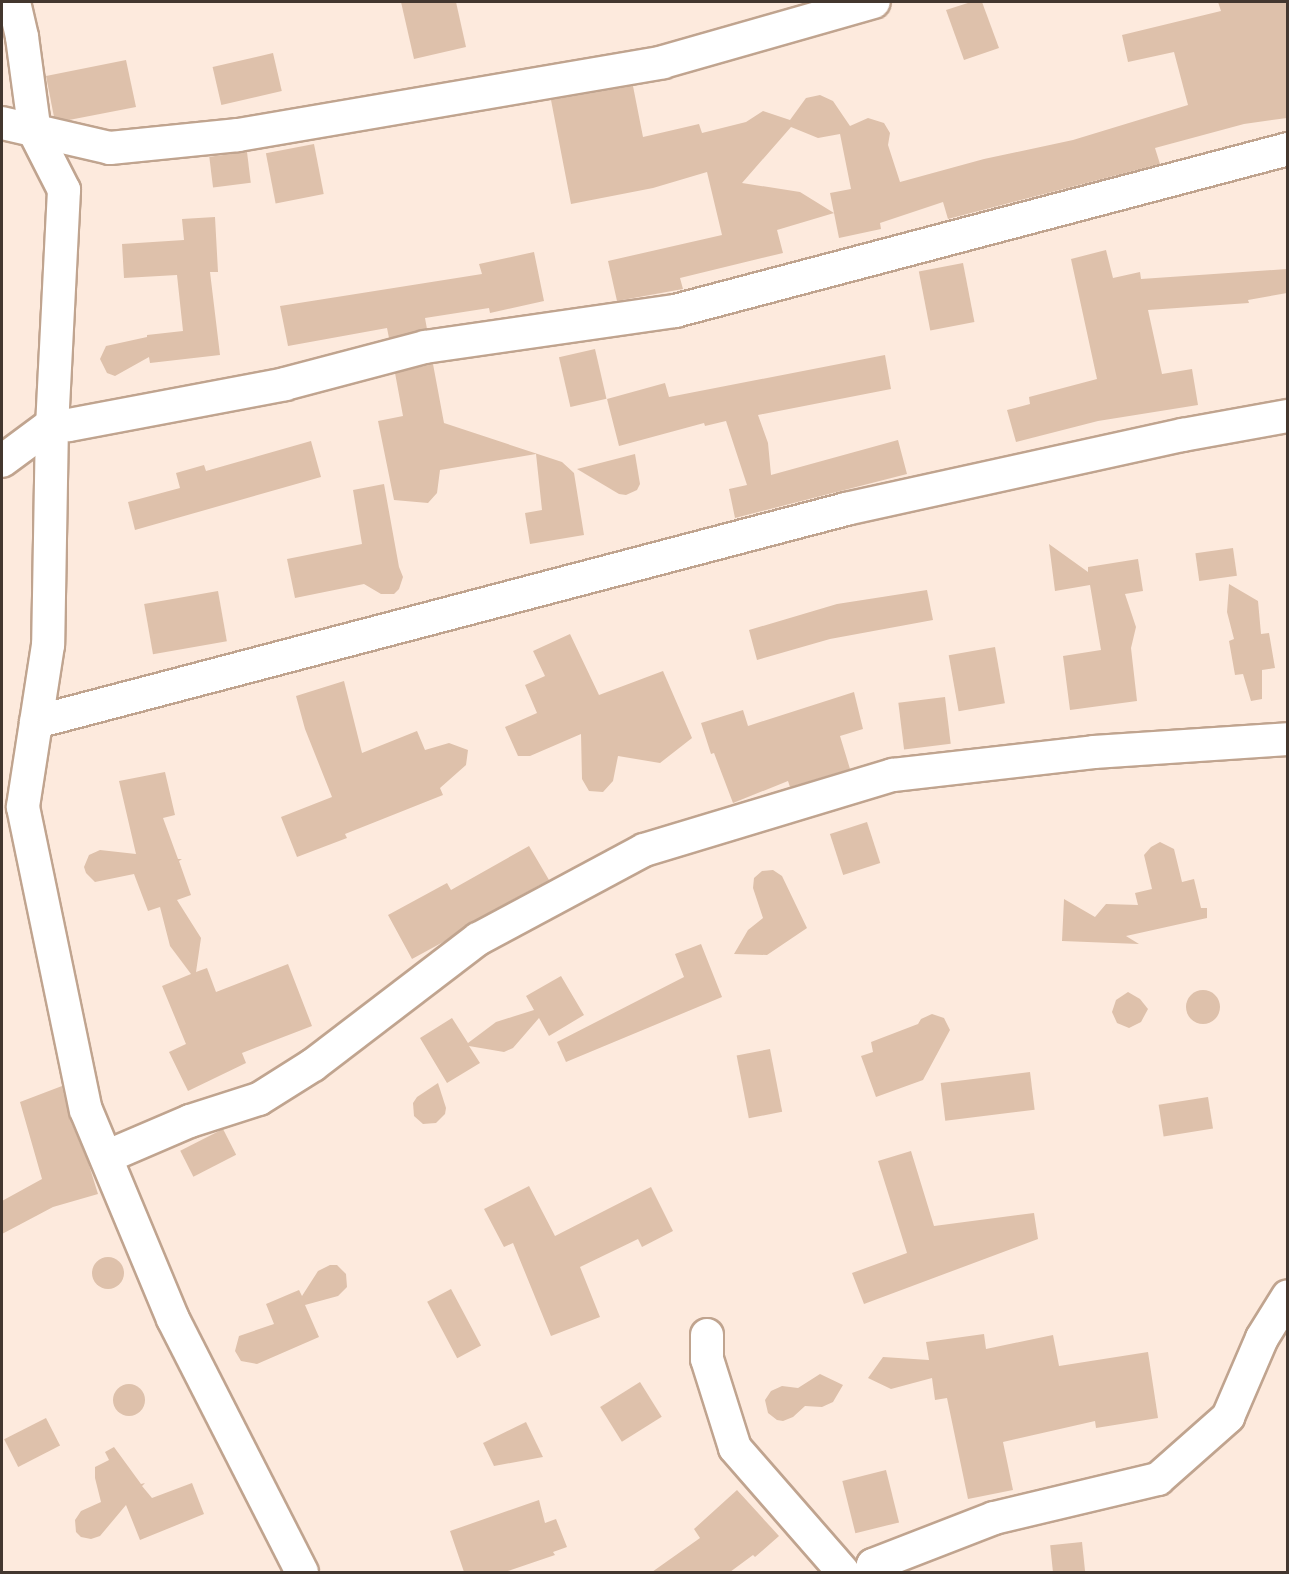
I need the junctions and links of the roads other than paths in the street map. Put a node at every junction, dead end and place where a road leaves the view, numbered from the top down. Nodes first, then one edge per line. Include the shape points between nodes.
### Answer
1 (14, 2) edge
2 (874, 2) edge
3 (2, 123) edge
4 (35, 133) junction
5 (1287, 149) edge
6 (1287, 417) edge
7 (52, 424) junction
8 (2, 461) edge
9 (36, 722) junction
10 (1287, 739) edge
11 (12, 813) edge
12 (106, 1157) junction
13 (1287, 1296) edge
14 (707, 1335) dead end
15 (302, 1572) edge
16 (843, 1572) edge
17 (873, 1572) edge

1 - 4 street
2 - 4 street via 663,62 238,135 110,148
3 - 4 street
4 - 7 street via 64,190
5 - 7 street via 675,311 424,347 285,384 69,425
6 - 9 street via 1183,435 846,509
7 - 8 street
7 - 9 street via 48,645
9 - 11 street
10 - 12 street via 1094,752 893,775 644,850 478,939 313,1065 259,1099 190,1121
11 - 12 street via 86,1110
12 - 15 street via 172,1320
13 - 17 street via 1262,1338 1228,1417 1158,1479 994,1518 873,1565
14 - 16 street via 707,1359 735,1448

